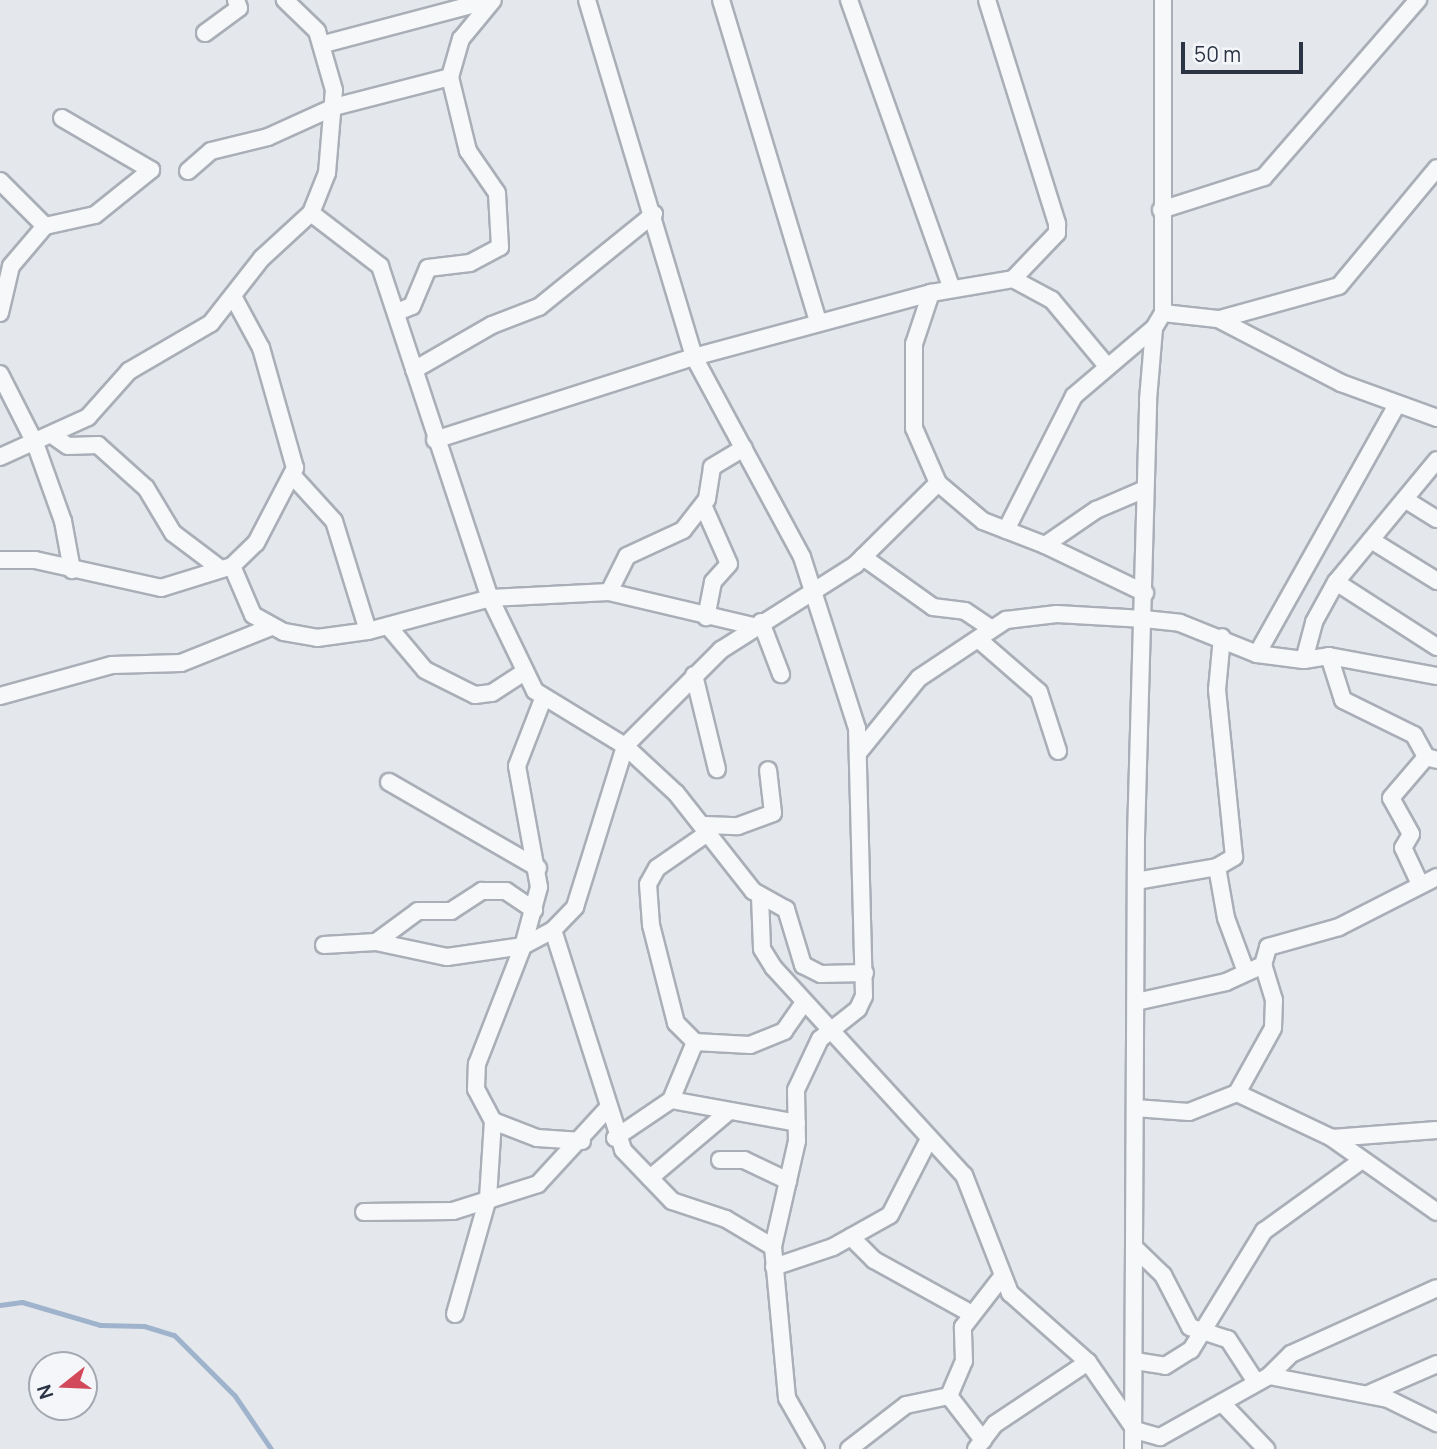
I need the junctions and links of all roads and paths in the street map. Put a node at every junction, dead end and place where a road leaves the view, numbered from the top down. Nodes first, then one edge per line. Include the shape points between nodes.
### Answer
1 (236, 0) edge
2 (285, 0) edge
3 (492, 0) edge
4 (587, 0) edge
5 (721, 0) edge
6 (849, 0) edge
7 (987, 0) edge
8 (1163, 0) edge
9 (1418, 0) edge
10 (205, 33) dead end
11 (324, 44) junction
12 (450, 77) junction
13 (334, 107) junction
14 (62, 118) dead end
15 (1437, 168) edge
16 (188, 171) dead end
17 (0, 181) edge
18 (1161, 210) junction
19 (311, 213) junction
20 (654, 214) junction
21 (45, 226) junction
22 (1013, 279) junction
23 (951, 287) junction
24 (931, 293) junction
25 (233, 298) junction
26 (0, 310) edge
27 (397, 312) junction
28 (1163, 313) junction
29 (1218, 319) junction
30 (818, 320) junction
31 (1154, 328) junction
32 (694, 357) junction
33 (1107, 366) junction
34 (414, 370) junction
35 (0, 374) edge
36 (1397, 405) junction
37 (1437, 418) edge
38 (52, 435) junction
39 (435, 440) junction
40 (35, 443) junction
41 (744, 448) junction
42 (0, 457) edge
43 (1437, 460) edge
44 (292, 475) junction
45 (939, 483) junction
46 (1145, 489) junction
47 (1406, 500) junction
48 (703, 505) junction
49 (1437, 519) edge
50 (1006, 530) junction
51 (1371, 540) junction
52 (1045, 545) junction
53 (863, 557) junction
54 (0, 560) edge
55 (226, 568) junction
56 (72, 570) junction
57 (1437, 581) edge
58 (1336, 582) junction
59 (609, 592) junction
60 (813, 593) junction
61 (1145, 593) junction
62 (490, 598) junction
63 (706, 617) junction
64 (1144, 619) junction
65 (757, 624) junction
66 (388, 626) junction
67 (271, 627) junction
68 (368, 631) junction
69 (983, 633) junction
70 (1222, 637) junction
71 (1437, 647) edge
72 (1257, 654) junction
73 (1329, 656) junction
74 (1304, 660) junction
75 (524, 672) junction
76 (694, 674) junction
77 (781, 674) dead end
78 (1437, 676) edge
79 (0, 696) edge
80 (542, 699) junction
81 (625, 746) junction
82 (1058, 751) dead end
83 (859, 752) junction
84 (1432, 758) edge
85 (717, 769) dead end
86 (768, 770) dead end
87 (389, 782) dead end
88 (707, 828) junction
89 (1217, 867) junction
90 (538, 869) junction
91 (1437, 877) edge
92 (1136, 881) junction
93 (1420, 884) junction
94 (760, 896) junction
95 (534, 910) junction
96 (553, 930) junction
97 (376, 942) junction
98 (324, 945) dead end
99 (523, 946) junction
100 (1263, 965) junction
101 (1245, 969) junction
102 (865, 973) junction
103 (804, 1002) junction
104 (1136, 1002) junction
105 (829, 1030) junction
106 (695, 1042) junction
107 (1237, 1093) junction
108 (671, 1100) junction
109 (1135, 1108) junction
110 (606, 1110) junction
111 (728, 1112) junction
112 (493, 1121) junction
113 (797, 1123) junction
114 (1437, 1130) edge
115 (615, 1138) junction
116 (1332, 1138) junction
117 (582, 1141) junction
118 (929, 1141) junction
119 (720, 1160) dead end
120 (1362, 1160) junction
121 (649, 1178) junction
122 (788, 1181) junction
123 (488, 1198) junction
124 (364, 1212) dead end
125 (1437, 1212) edge
126 (850, 1237) junction
127 (773, 1247) junction
128 (1137, 1250) junction
129 (774, 1267) junction
130 (1001, 1278) junction
131 (1437, 1288) edge
132 (455, 1314) dead end
133 (972, 1314) junction
134 (1209, 1329) junction
135 (1088, 1362) junction
136 (1135, 1362) junction
137 (1437, 1364) edge
138 (1262, 1378) junction
139 (1368, 1394) junction
140 (949, 1396) junction
141 (1222, 1403) junction
142 (1437, 1423) edge
143 (1135, 1430) junction
144 (980, 1444) edge
145 (816, 1449) edge
146 (849, 1449) edge
147 (1133, 1449) edge
148 (1266, 1449) edge

1 - 10 street via 239,8
2 - 11 street
3 - 11 street
3 - 12 street via 461,39
4 - 20 street
5 - 30 street
6 - 23 street
7 - 22 street via 1058,224 1052,239
8 - 18 street
9 - 18 street via 1264,177
11 - 13 street
12 - 13 street
12 - 27 street via 468,151 497,193 500,247 470,263 428,268 412,306
13 - 16 street via 268,137 211,150
13 - 19 street via 327,173
14 - 21 street via 152,170 95,215
15 - 29 street via 1339,286
17 - 21 street
18 - 28 street
19 - 25 street via 262,258
19 - 27 street via 375,257
20 - 32 street
20 - 34 street via 539,307 492,325
21 - 26 street via 11,265
22 - 23 street
22 - 33 street via 1052,300
23 - 24 street
24 - 30 street
24 - 45 street via 914,344 914,428
25 - 38 street via 211,323 128,371 88,417
25 - 44 street via 270,375 292,446
27 - 34 street
28 - 29 street
28 - 31 street
29 - 36 street
30 - 32 street
31 - 33 street
31 - 46 street
32 - 39 street
32 - 41 street
33 - 50 street via 1054,425
34 - 39 street
35 - 40 street
36 - 37 street
36 - 72 street
38 - 40 street
38 - 55 street via 68,446 98,445 146,488 173,533
39 - 62 street
40 - 42 street
40 - 56 street via 63,521
41 - 48 street via 712,467
41 - 60 street via 786,523
43 - 47 street
44 - 55 street via 256,542
44 - 68 street via 334,521
45 - 50 street via 983,521
45 - 53 street
46 - 52 street via 1096,510
46 - 61 street
47 - 49 street
47 - 51 street
48 - 59 street via 675,535 627,556
48 - 63 street via 729,564 713,582
50 - 52 street
51 - 57 street
51 - 58 street
52 - 61 street
53 - 60 street
53 - 69 street via 933,607 965,611
54 - 56 street via 35,560
55 - 56 street via 161,588
55 - 67 street via 247,607
58 - 71 street
58 - 74 street
59 - 62 street
59 - 63 street
60 - 65 street
60 - 83 street via 846,680
61 - 64 street
62 - 66 street
62 - 75 street
63 - 65 street
64 - 69 street via 1057,614
64 - 70 street
64 - 92 street
65 - 76 street
65 - 77 street
66 - 68 street
66 - 75 street via 425,670 475,695 492,693
67 - 68 street via 317,638
67 - 79 street via 181,663 113,665
69 - 82 street via 1039,692
69 - 83 street via 914,683
70 - 72 street
70 - 89 street via 1217,690 1234,857
72 - 74 street
73 - 74 street
73 - 78 street
73 - 84 street via 1330,674 1343,700 1414,735
75 - 80 street
76 - 81 street
76 - 85 street
80 - 81 street
80 - 90 street via 517,766
81 - 88 street
81 - 96 street via 575,906
83 - 102 street
84 - 93 street via 1391,798 1411,834 1404,856
86 - 88 street via 773,813 738,827
87 - 90 street
88 - 94 street
88 - 106 street via 657,868 646,894 676,1023
89 - 92 street
89 - 101 street via 1226,918
90 - 95 street
91 - 93 street
92 - 104 street
93 - 100 street via 1339,927 1268,947
94 - 102 street via 790,916 798,956 811,972
94 - 103 street via 762,949
95 - 97 street via 506,891 482,891 451,911 418,911
95 - 99 street
96 - 99 street
96 - 110 street
97 - 98 street
97 - 99 street via 447,957
99 - 112 street via 477,1064 476,1089
100 - 101 street
100 - 107 street via 1274,1000 1273,1028
101 - 104 street via 1226,982
102 - 105 street via 858,1009
103 - 105 street
103 - 106 street via 791,1025 765,1041
104 - 109 street
105 - 113 street via 796,1090
105 - 118 street
106 - 108 street
107 - 109 street via 1189,1112
107 - 116 street
108 - 111 street
108 - 115 street
109 - 128 street
110 - 115 street
110 - 117 street
111 - 113 street
111 - 121 street
112 - 117 street via 537,1138
112 - 123 street
113 - 122 street
114 - 116 street
115 - 121 street
116 - 120 street
117 - 123 street via 538,1184
118 - 126 street via 890,1215
118 - 130 street via 976,1193
119 - 122 street via 744,1160
120 - 125 street
120 - 134 street via 1264,1231 1216,1303
121 - 127 street via 683,1207 726,1219
122 - 127 street
123 - 124 street via 453,1211
123 - 132 street
126 - 129 street
126 - 133 street via 874,1260
127 - 129 street
128 - 134 street via 1163,1275 1190,1327
128 - 136 street
129 - 145 street via 787,1398
130 - 133 street
130 - 135 street via 1023,1311
131 - 138 street via 1291,1354
133 - 140 street via 961,1337 964,1361
134 - 136 street via 1165,1366
134 - 138 street
135 - 143 street
135 - 144 street via 995,1424
136 - 143 street
137 - 139 street
138 - 139 street
138 - 141 street
139 - 142 street
140 - 144 street
140 - 146 street via 906,1405
141 - 143 street via 1160,1437
141 - 148 street
143 - 147 street

